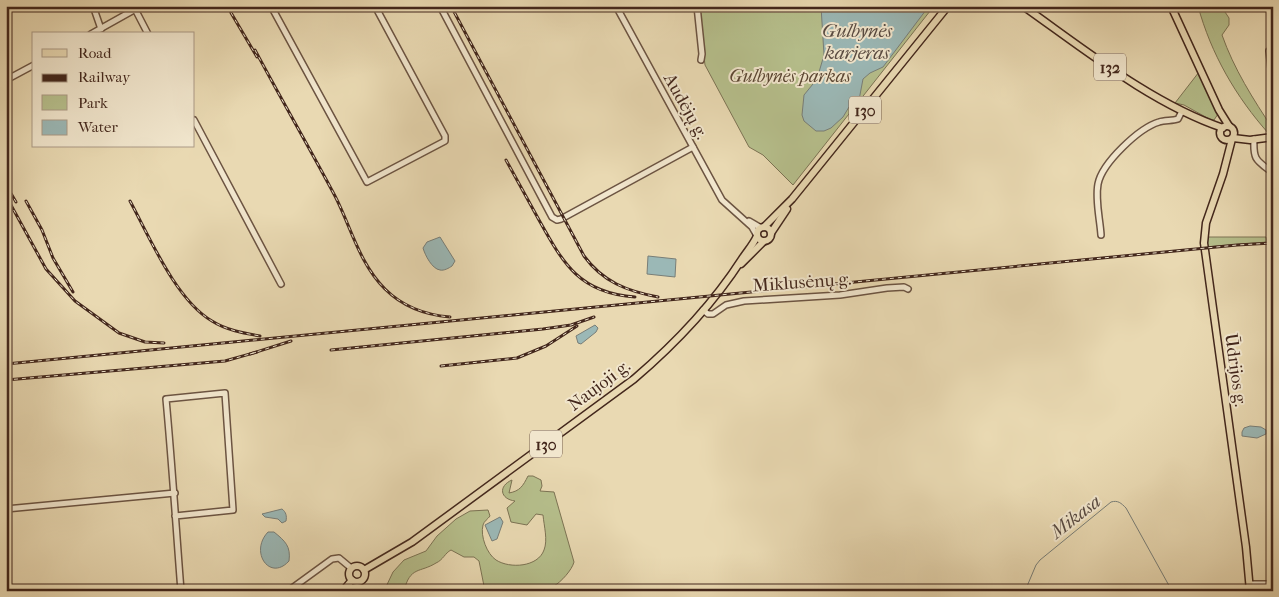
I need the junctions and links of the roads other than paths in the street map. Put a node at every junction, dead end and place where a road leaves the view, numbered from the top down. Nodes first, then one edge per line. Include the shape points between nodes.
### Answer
1 (93, 6) edge
2 (141, 6) edge
3 (271, 6) edge
4 (375, 6) edge
5 (440, 6) edge
6 (616, 6) edge
7 (697, 6) edge
8 (948, 6) edge
9 (953, 6) edge
10 (1023, 6) edge
11 (1171, 6) edge
12 (135, 9) junction
13 (937, 22) junction
14 (101, 29) junction
15 (95, 32) edge
16 (147, 32) edge
17 (1269, 51) dead end
18 (701, 60) dead end
19 (32, 66) edge
20 (6, 80) edge
21 (1273, 86) edge
22 (1182, 111) junction
23 (1220, 113) junction
24 (1195, 117) junction
25 (195, 122) edge
26 (1208, 122) junction
27 (1225, 131) junction
28 (1273, 137) edge
29 (1232, 139) junction
30 (1254, 139) junction
31 (692, 147) junction
32 (1228, 156) junction
33 (1273, 173) edge
34 (792, 199) junction
35 (738, 214) junction
36 (762, 227) junction
37 (771, 233) junction
38 (756, 235) junction
39 (1101, 235) dead end
40 (763, 242) junction
41 (734, 270) junction
42 (281, 284) dead end
43 (908, 289) dead end
44 (703, 310) junction
45 (175, 493) junction
46 (6, 509) edge
47 (175, 516) junction
48 (351, 568) junction
49 (364, 570) junction
50 (352, 580) junction
51 (1273, 584) edge
52 (1250, 588) edge
53 (181, 591) edge
54 (288, 591) edge
55 (343, 591) edge

1 - 14 street
2 - 12 street
3 - 4 street via 367,182 445,141
5 - 31 street via 552,217 557,220
6 - 31 street, Audėjų g.
7 - 18 street
8 - 13 main road, 130
9 - 13 main road
10 - 22 main road, 132 via 1154,96
11 - 23 main road
12 - 14 street
12 - 16 street
13 - 34 main road, 130
14 - 15 street
17 - 21 street
19 - 20 street
22 - 24 main road, 132
22 - 39 street via 1178,119 1158,122 1137,134 1102,171 1097,190
23 - 26 main road via 1215,121
23 - 27 main road
24 - 26 main road, 132
24 - 27 main road, 132
25 - 42 street
26 - 27 main road, 132
27 - 29 main road, Ūdrijos g.
27 - 30 main road, 132
27 - 32 main road
28 - 30 main road, 132
29 - 30 main road, 132
29 - 32 main road, Ūdrijos g.
30 - 33 street via 1254,155
31 - 35 street, Audėjų g. via 722,200
32 - 52 main road, Ūdrijos g. via 1206,223 1204,249
34 - 36 main road, 130
34 - 37 main road, 130
35 - 36 street, Audėjų g.
35 - 38 street, Audėjų g.
36 - 37 main road
36 - 38 main road, 130
37 - 40 main road, 130 via 769,240
38 - 40 main road
38 - 41 main road, Naujoji g. / 130
40 - 41 main road, Naujoji g. / 130
41 - 44 main road, Naujoji g. / 130
43 - 44 street, Miklusėnų g. via 887,288 840,295 744,301 726,305 713,314
44 - 49 main road, Naujoji g. / 130 via 671,346 621,389 412,542
45 - 46 street
45 - 47 street
45 - 47 street via 166,399 226,393 234,510
47 - 53 street
48 - 49 main road via 358,566
48 - 50 main road
48 - 54 street via 339,558 332,559
49 - 50 main road, 130 via 361,581
50 - 55 main road, 130
51 - 52 street

